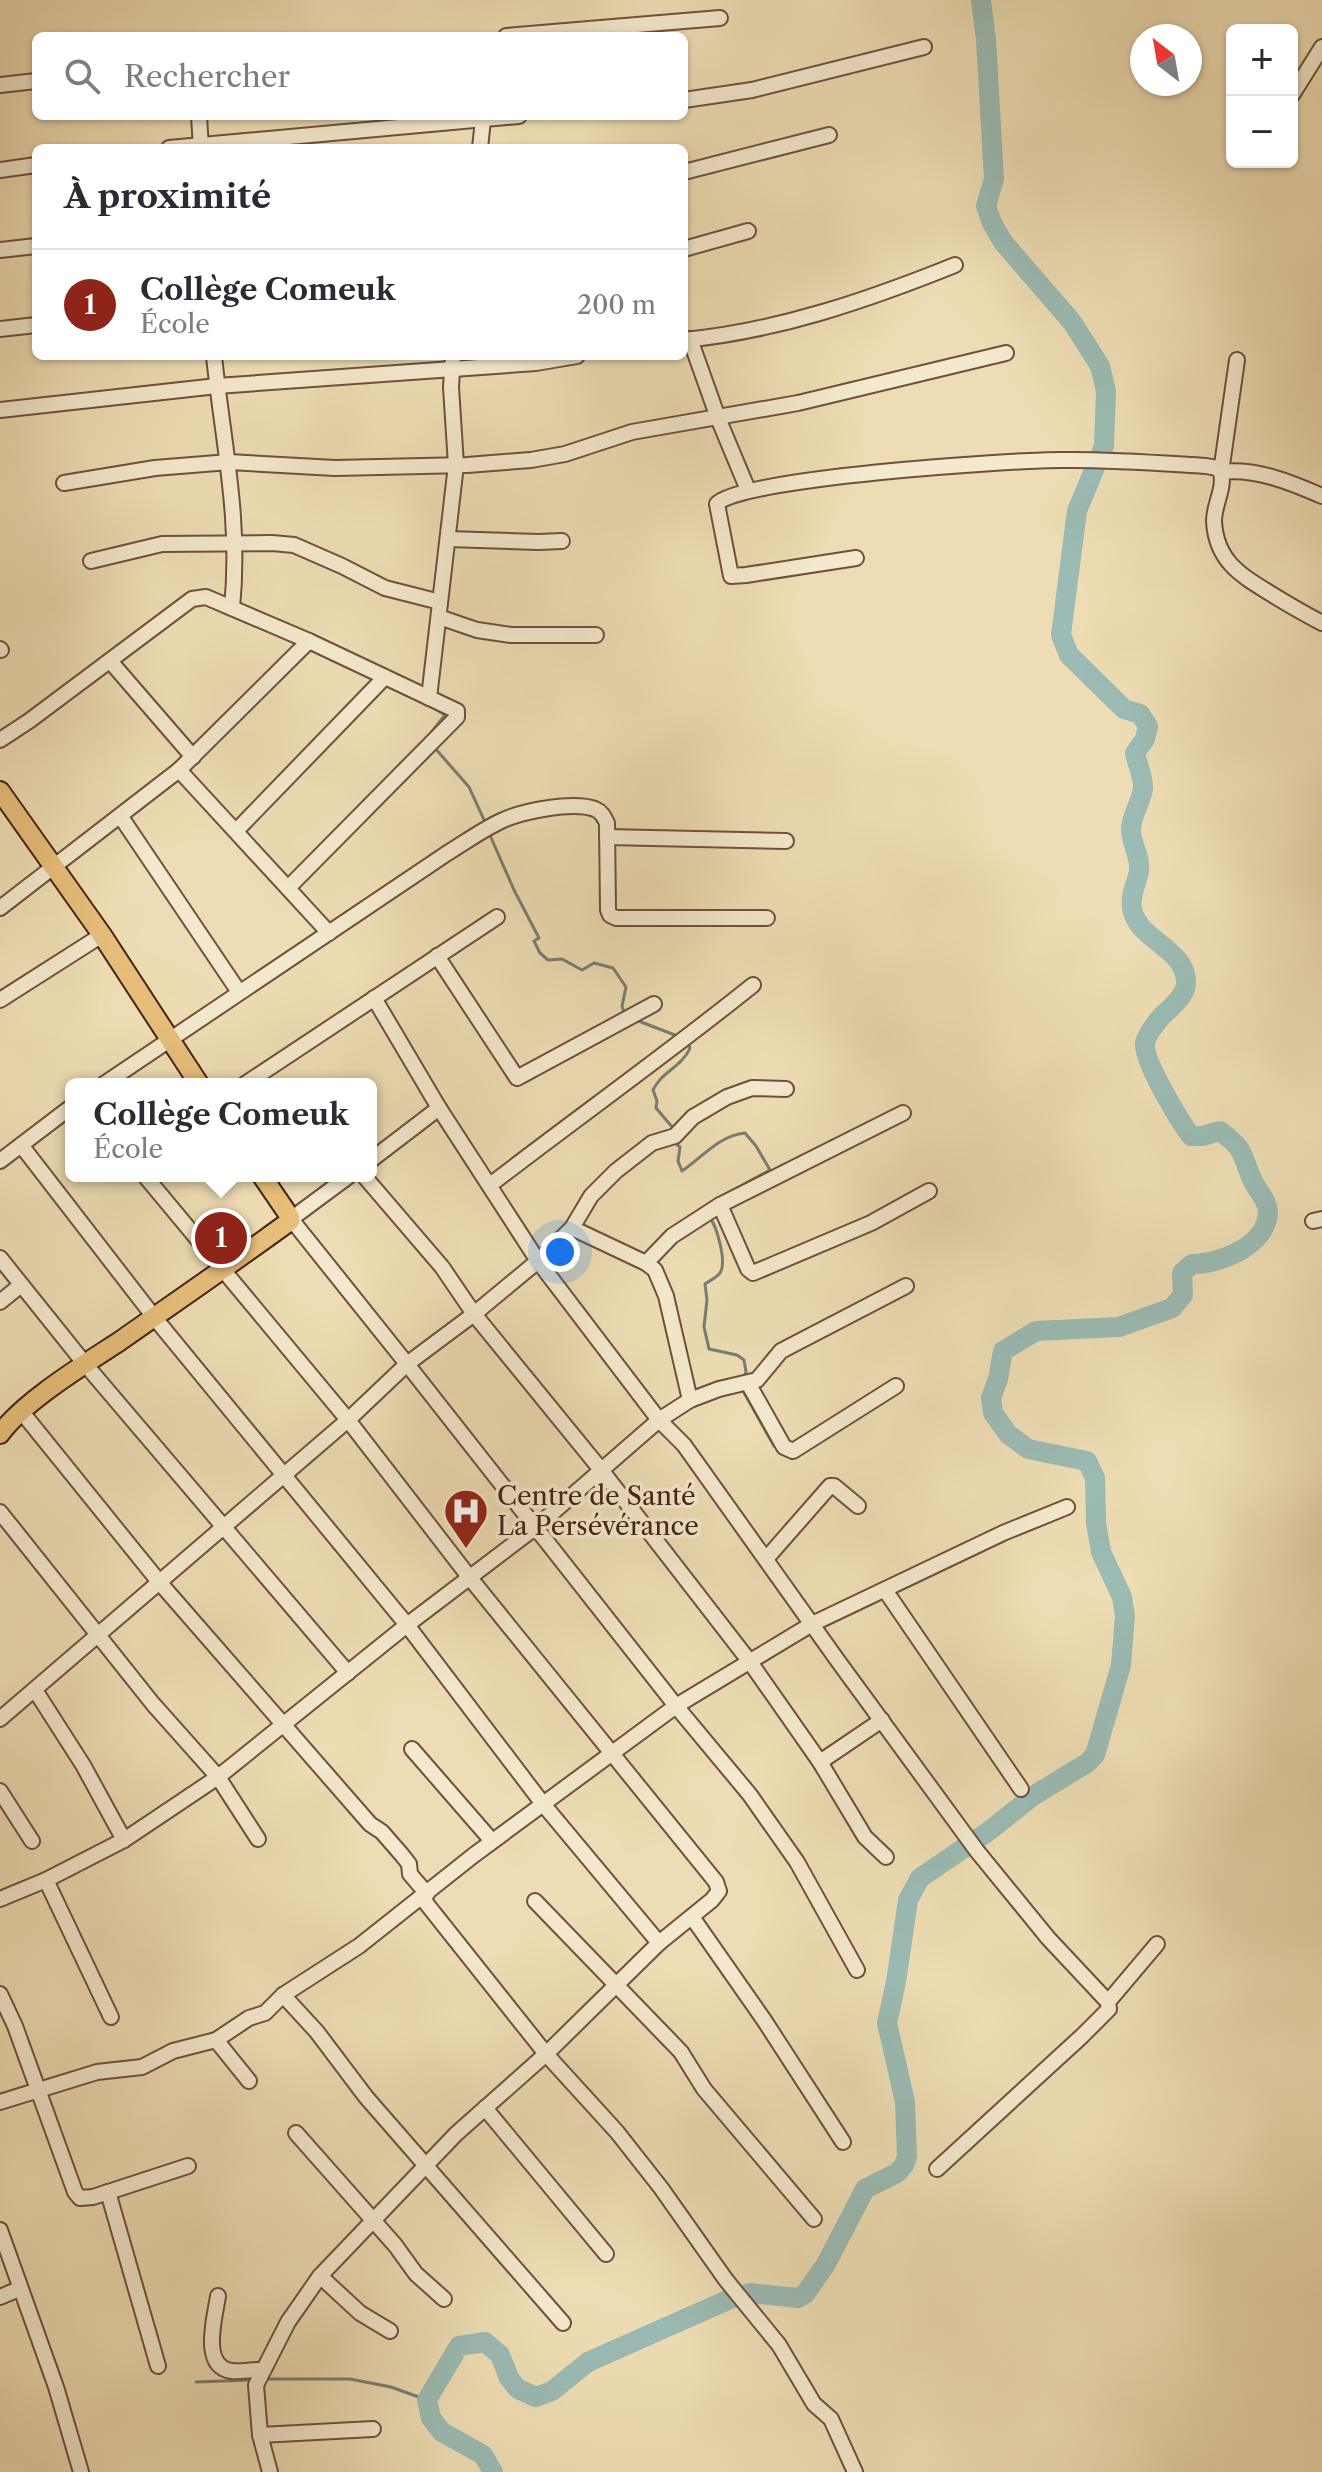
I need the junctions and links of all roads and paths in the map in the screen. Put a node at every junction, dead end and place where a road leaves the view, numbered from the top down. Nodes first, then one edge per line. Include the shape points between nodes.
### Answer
1 (720, 18) dead end
2 (554, 32) edge
3 (924, 47) dead end
4 (1322, 47) edge
5 (32, 81) edge
6 (0, 85) edge
7 (1298, 85) edge
8 (688, 99) edge
9 (199, 120) edge
10 (483, 120) joint
11 (829, 135) dead end
12 (201, 144) edge
13 (223, 144) edge
14 (480, 144) edge
15 (32, 166) edge
16 (0, 170) edge
17 (688, 171) edge
18 (748, 231) dead end
19 (32, 246) edge
20 (688, 248) edge
21 (0, 250) edge
22 (955, 265) dead end
23 (32, 325) edge
24 (0, 329) edge
25 (688, 340) edge
26 (688, 343) edge
27 (1006, 353) dead end
28 (214, 360) edge
29 (554, 360) edge
30 (1237, 360) dead end
31 (452, 362) edge
32 (217, 386) junction
33 (0, 410) edge
34 (718, 418) junction
35 (229, 462) junction
36 (456, 465) junction
37 (1221, 472) junction
38 (64, 483) dead end
39 (748, 490) junction
40 (1322, 496) edge
41 (448, 539) junction
42 (562, 541) dead end
43 (235, 543) junction
44 (856, 558) dead end
45 (91, 561) dead end
46 (232, 608) junction
47 (439, 610) junction
48 (1322, 623) edge
49 (596, 635) dead end
50 (309, 641) junction
51 (110, 661) junction
52 (385, 677) junction
53 (429, 698) junction
54 (0, 740) edge
55 (193, 757) junction
56 (179, 770) junction
57 (3, 801) edge
58 (121, 817) junction
59 (237, 830) junction
60 (607, 837) junction
61 (786, 841) dead end
62 (55, 867) junction
63 (288, 888) junction
64 (0, 908) edge
65 (497, 917) dead end
66 (767, 918) dead end
67 (329, 933) junction
68 (102, 935) junction
69 (437, 956) junction
70 (753, 985) dead end
71 (239, 992) junction
72 (374, 998) junction
73 (0, 1000) edge
74 (654, 1004) dead end
75 (168, 1039) junction
76 (113, 1078) edge
77 (195, 1078) edge
78 (254, 1078) edge
79 (786, 1089) dead end
80 (439, 1108) junction
81 (65, 1112) edge
82 (903, 1113) dead end
83 (21, 1145) junction
84 (377, 1155) edge
85 (0, 1161) edge
86 (150, 1182) edge
87 (266, 1182) edge
88 (341, 1182) edge
89 (369, 1182) edge
90 (490, 1185) junction
91 (929, 1191) dead end
92 (720, 1205) junction
93 (291, 1219) junction
94 (572, 1228) junction
95 (0, 1258) edge
96 (538, 1261) junction
97 (646, 1263) junction
98 (223, 1269) junction
99 (21, 1285) junction
100 (906, 1286) dead end
101 (0, 1302) edge
102 (474, 1314) junction
103 (154, 1317) junction
104 (85, 1364) junction
105 (407, 1364) junction
106 (748, 1383) junction
107 (896, 1386) dead end
108 (690, 1400) junction
109 (21, 1411) junction
110 (348, 1420) junction
111 (659, 1420) junction
112 (0, 1434) edge
113 (602, 1471) junction
114 (284, 1474) junction
115 (858, 1506) dead end
116 (1067, 1507) dead end
117 (0, 1512) edge
118 (224, 1526) junction
119 (536, 1527) junction
120 (766, 1559) junction
121 (470, 1578) junction
122 (160, 1583) junction
123 (885, 1590) junction
124 (812, 1624) junction
125 (407, 1625) junction
126 (98, 1635) junction
127 (750, 1662) junction
128 (348, 1673) junction
129 (35, 1690) junction
130 (676, 1706) junction
131 (0, 1719) edge
132 (882, 1720) junction
133 (284, 1723) junction
134 (412, 1749) dead end
135 (611, 1752) junction
136 (820, 1762) junction
137 (218, 1777) junction
138 (1021, 1789) dead end
139 (0, 1791) edge
140 (543, 1804) junction
141 (258, 1839) dead end
142 (124, 1840) junction
143 (32, 1841) dead end
144 (492, 1841) junction
145 (886, 1857) dead end
146 (46, 1880) junction
147 (424, 1896) junction
148 (0, 1899) edge
149 (535, 1901) dead end
150 (692, 1917) junction
151 (659, 1943) junction
152 (1157, 1944) dead end
153 (857, 1970) dead end
154 (616, 1985) junction
155 (0, 1994) edge
156 (283, 1995) junction
157 (1108, 2002) junction
158 (111, 2017) dead end
159 (216, 2040) junction
160 (546, 2054) junction
161 (249, 2081) dead end
162 (37, 2089) junction
163 (0, 2102) edge
164 (485, 2108) junction
165 (296, 2133) dead end
166 (843, 2142) dead end
167 (188, 2166) dead end
168 (424, 2166) junction
169 (937, 2169) dead end
170 (108, 2192) junction
171 (814, 2219) dead end
172 (372, 2220) junction
173 (0, 2230) edge
174 (606, 2254) dead end
175 (320, 2276) junction
176 (19, 2289) junction
177 (218, 2296) dead end
178 (0, 2297) edge
179 (444, 2299) dead end
180 (563, 2323) dead end
181 (390, 2331) dead end
182 (158, 2366) dead end
183 (262, 2372) junction
184 (373, 2429) dead end
185 (260, 2435) junction
186 (81, 2472) edge
187 (270, 2472) edge
188 (855, 2472) edge

1 - 2 street
3 - 8 street via 752,90
4 - 7 street
5 - 6 street
9 - 12 street
10 - 13 street
10 - 14 street
11 - 17 street
15 - 16 street
18 - 20 street
19 - 21 street
22 - 25 street via 814,315
23 - 24 street
26 - 34 street
27 - 34 street
28 - 32 street
29 - 31 street
30 - 37 street
31 - 32 street
31 - 36 street
32 - 33 street
32 - 35 street
34 - 36 street via 632,432 542,458
34 - 39 street
35 - 36 street via 335,468
35 - 38 street
35 - 43 street
36 - 41 street
37 - 39 street via 1206,466 1031,461 862,474
37 - 40 street via 1268,476
37 - 48 street via 1214,521 1224,555 1242,577
39 - 44 street via 717,504 731,576
41 - 42 street
41 - 47 street
43 - 45 street via 162,544
43 - 46 street
43 - 47 street via 294,545
46 - 50 street
46 - 51 street via 206,597 192,599
47 - 49 street via 477,630
47 - 53 street
50 - 52 street
50 - 55 street
51 - 54 street
51 - 55 street
52 - 53 street
52 - 59 street
53 - 63 street via 457,711 457,717
55 - 56 street
56 - 58 street
56 - 59 street
57 - 62 main road
58 - 62 street
58 - 71 street
59 - 63 street
60 - 61 street
60 - 66 street via 610,915
60 - 67 street via 607,823 597,810 566,807 513,817 446,854
62 - 64 street
62 - 68 main road
63 - 67 street
65 - 69 street
67 - 71 street
68 - 73 street
68 - 75 main road
69 - 72 street
69 - 74 street via 517,1078
70 - 90 street
71 - 75 street
72 - 78 street
72 - 80 street
75 - 76 street
75 - 77 main road
79 - 94 street via 752,1088 727,1097 693,1117 675,1136 652,1143 591,1196
80 - 84 street
80 - 90 street
81 - 83 street
82 - 92 street
83 - 85 street
83 - 103 street
86 - 98 street
87 - 93 main road
88 - 93 street
89 - 102 street via 442,1267
90 - 96 street
91 - 92 street via 871,1223 753,1273
92 - 97 street via 672,1236
93 - 98 main road
93 - 105 street
94 - 96 street
94 - 97 street
95 - 99 street
96 - 102 street
96 - 111 street
97 - 108 street via 655,1270 666,1296
98 - 103 main road
98 - 110 street
99 - 101 street
99 - 104 street
100 - 106 street via 781,1351 762,1376
102 - 105 street
102 - 113 street
103 - 104 main road
103 - 114 street
104 - 109 main road
104 - 118 street
105 - 110 street
105 - 119 street
106 - 107 street via 784,1447 793,1451
106 - 108 street
108 - 111 street
109 - 112 main road
109 - 122 street
110 - 114 street
110 - 121 street
111 - 113 street
111 - 120 street via 684,1445
113 - 119 street
113 - 127 street
114 - 118 street
114 - 125 street
115 - 120 street via 830,1486
116 - 123 street
117 - 126 street
118 - 122 street
118 - 128 street
119 - 121 street
119 - 130 street
120 - 124 street
121 - 125 street
121 - 135 street
122 - 126 street
122 - 133 street
123 - 124 street
123 - 138 street
124 - 127 street
124 - 132 street
125 - 128 street
125 - 140 street
126 - 129 street
126 - 137 street
127 - 130 street
127 - 136 street
128 - 133 street
129 - 131 street
129 - 142 street
130 - 135 street
130 - 153 street via 789,1849
132 - 136 street
132 - 157 street via 977,1851
133 - 137 street
133 - 147 street via 402,1855
134 - 144 street
135 - 140 street
135 - 150 street via 716,1882 719,1891
136 - 145 street via 865,1837
137 - 141 street
137 - 142 street
139 - 143 street
140 - 144 street
140 - 151 street
142 - 146 street
144 - 147 street
146 - 148 street
146 - 158 street
147 - 156 street
147 - 160 street
149 - 154 street
150 - 151 street
150 - 166 street
151 - 154 street
152 - 157 street
154 - 160 street
154 - 171 street via 681,2052 704,2089
155 - 162 street
156 - 159 street via 265,2013
156 - 168 street
157 - 169 street via 1109,2009 1082,2036
159 - 161 street
159 - 162 street via 173,2051 142,2067 97,2072
160 - 164 street
160 - 188 street via 626,2143 779,2345 814,2404 831,2419
162 - 163 street
162 - 170 street via 75,2192 80,2198
164 - 168 street
164 - 174 street
165 - 172 street
167 - 170 street
168 - 172 street
168 - 180 street
170 - 182 street
172 - 175 street
172 - 179 street
173 - 176 street
175 - 181 street via 360,2313
175 - 183 street
176 - 178 street
176 - 186 street
177 - 183 street via 211,2348 215,2359 231,2371
183 - 185 street via 256,2385
184 - 185 street
185 - 187 street

